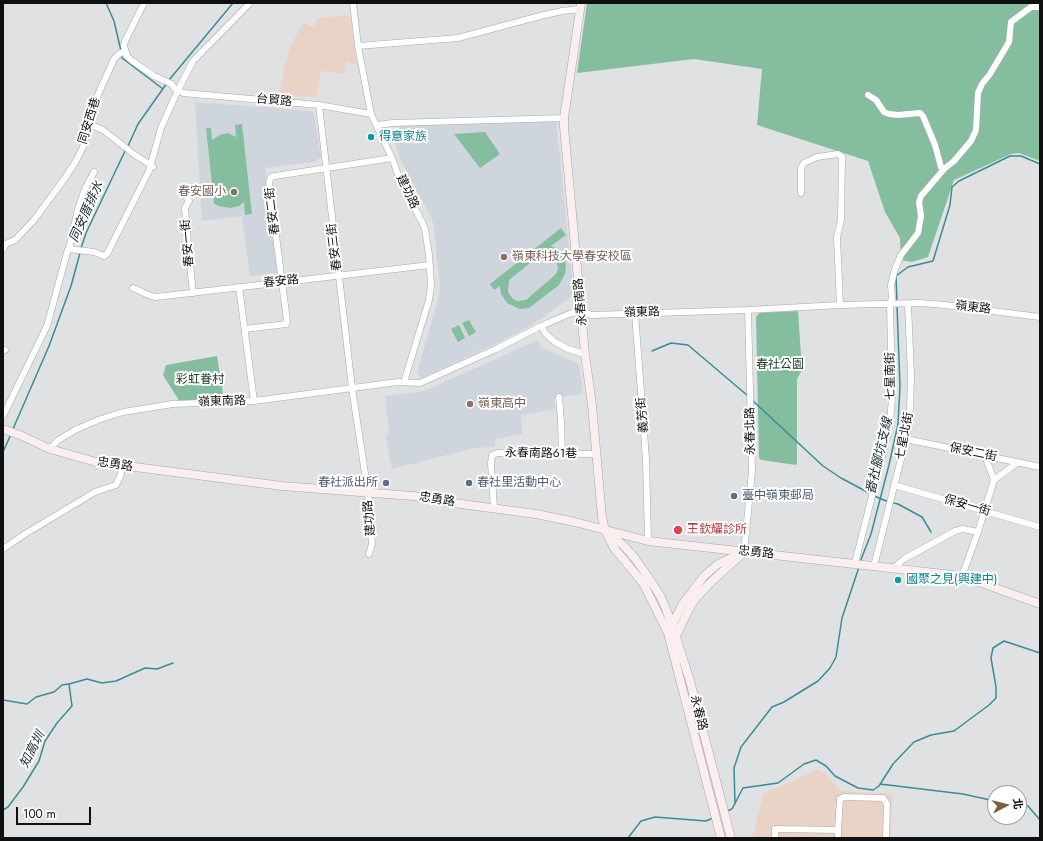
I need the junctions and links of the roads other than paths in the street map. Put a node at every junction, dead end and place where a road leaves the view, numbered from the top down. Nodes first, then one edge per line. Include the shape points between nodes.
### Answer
1 (144, 3) edge
2 (250, 3) edge
3 (353, 3) edge
4 (581, 6) edge
5 (1040, 7) edge
6 (358, 46) junction
7 (125, 51) junction
8 (178, 90) junction
9 (868, 96) dead end
10 (319, 105) junction
11 (371, 114) junction
12 (564, 118) junction
13 (89, 124) junction
14 (377, 125) junction
15 (392, 158) junction
16 (153, 167) junction
17 (326, 169) junction
18 (944, 169) junction
19 (94, 172) dead end
20 (801, 193) dead end
21 (185, 195) dead end
22 (3, 249) edge
23 (70, 249) junction
24 (430, 265) junction
25 (339, 275) junction
26 (282, 282) junction
27 (239, 287) junction
28 (133, 288) dead end
29 (194, 293) junction
30 (893, 304) junction
31 (907, 304) junction
32 (840, 305) junction
33 (748, 310) junction
34 (582, 311) junction
35 (635, 313) junction
36 (1040, 317) edge
37 (541, 326) junction
38 (245, 329) junction
39 (585, 354) junction
40 (404, 382) junction
41 (352, 388) junction
42 (558, 397) dead end
43 (254, 401) junction
44 (3, 416) edge
45 (3, 429) edge
46 (906, 439) junction
47 (50, 449) junction
48 (562, 454) junction
49 (596, 454) junction
50 (985, 456) junction
51 (1017, 463) junction
52 (122, 466) junction
53 (1040, 467) edge
54 (994, 480) junction
55 (894, 485) junction
56 (368, 493) junction
57 (494, 508) junction
58 (985, 511) junction
59 (1040, 527) edge
60 (605, 530) junction
61 (978, 532) junction
62 (648, 541) junction
63 (3, 549) edge
64 (744, 552) junction
65 (369, 554) dead end
66 (856, 564) junction
67 (871, 566) junction
68 (892, 569) junction
69 (962, 576) junction
70 (1040, 604) edge
71 (672, 624) junction
72 (672, 634) junction
73 (838, 830) junction
74 (721, 838) edge
75 (731, 838) edge
76 (775, 838) edge
77 (838, 838) edge
78 (886, 838) edge

1 - 7 street via 125,41
2 - 8 street via 193,61
3 - 6 street, 建功路
4 - 6 street via 458,38
4 - 12 street, 永春南路
5 - 18 street, 七星南街 via 1031,7 1011,22 1009,42 978,93 976,130 971,141
6 - 11 street, 建功路
7 - 8 street via 131,60
7 - 13 street, 同安西巷 via 114,59 96,99
8 - 10 street, 台貿路 via 183,93
8 - 16 street via 161,128
9 - 18 street via 876,100 884,112 889,114 920,113
10 - 11 street, 台貿路
10 - 17 street, 春安三街
11 - 14 street, 建功路
12 - 14 street
12 - 34 street, 永春南路
13 - 16 street via 103,130
13 - 22 street, 同安西巷 via 83,147 65,178 34,220
14 - 15 street, 建功路
15 - 17 street, 春安二街
15 - 24 street, 建功路 via 400,180 425,229
16 - 23 street via 107,254 104,256
17 - 25 street, 春安三街
17 - 26 street, 春安二街 via 275,176 271,177 269,182
18 - 30 street, 七星南街 via 921,196 918,233 901,254 895,269 891,285
19 - 23 street via 78,209
20 - 32 street via 801,168 804,163 817,157 838,154 842,157 841,220 837,238
21 - 29 street, 春安一街 via 189,201 185,208
23 - 44 street via 47,326
24 - 25 street, 春安路
24 - 40 street, 建功路 via 429,300
25 - 26 street, 春安路
25 - 41 street, 春安三街
26 - 27 street, 春安路
26 - 38 street, 春安二街 via 288,321 286,324
27 - 29 street, 春安路
27 - 38 street
28 - 29 street, 春安路 via 156,297
30 - 31 street, 嶺東路
30 - 32 street, 嶺東路
30 - 66 street, 七星南街 via 890,422
31 - 36 street, 嶺東路 via 937,304
31 - 46 street, 七星北街 via 912,376
32 - 33 street, 嶺東路
33 - 35 street, 嶺東路
33 - 64 street, 永春北路 via 752,471
34 - 35 street, 嶺東路 via 591,315
34 - 37 street, 嶺東路
34 - 39 street, 永春南路
35 - 62 street, 義芳街 via 646,459
37 - 39 street via 555,342
37 - 40 street, 嶺東路 via 420,383
38 - 43 street
39 - 49 street, 永春南路
40 - 41 street, 嶺東南路
41 - 43 street, 嶺東南路
41 - 56 street, 建功路
42 - 48 street
43 - 47 street, 嶺東南路 via 173,404 123,412 70,433 55,442
45 - 47 street, 忠勇路
46 - 50 street, 保安二街
46 - 55 street, 七星北街
47 - 52 street, 忠勇路 via 91,461
48 - 49 street, 永春南路61巷
48 - 57 street, 永春南路61巷 via 492,455
49 - 60 street, 永春南路
50 - 51 street, 保安二街
50 - 54 street
51 - 53 street, 保安二街
51 - 54 street
52 - 56 street, 忠勇路 via 282,486
52 - 63 street via 116,485 95,492
54 - 58 street
55 - 58 street, 保安一街
55 - 67 street, 七星北街
56 - 57 street, 忠勇路 via 412,496
56 - 65 street, 建功路 via 372,544
57 - 60 street, 忠勇路 via 536,514
58 - 59 street, 保安一街
58 - 61 street
60 - 62 street, 忠勇路
60 - 71 street via 623,545 641,567 661,597
60 - 72 street, 永春南路 via 614,548 643,583
61 - 68 street via 963,529 955,531 904,559
61 - 69 street
62 - 64 street, 忠勇路
64 - 66 street, 忠勇路
64 - 71 street via 718,564 704,576 682,605
64 - 72 street via 695,599
66 - 67 street, 忠勇路
67 - 68 street
68 - 69 street
69 - 70 street
71 - 72 street
72 - 74 street, 永春路 via 671,645
72 - 75 street, 永春路 via 690,681
73 - 76 street via 775,829
73 - 77 street
73 - 78 street via 840,799 883,798 886,804

